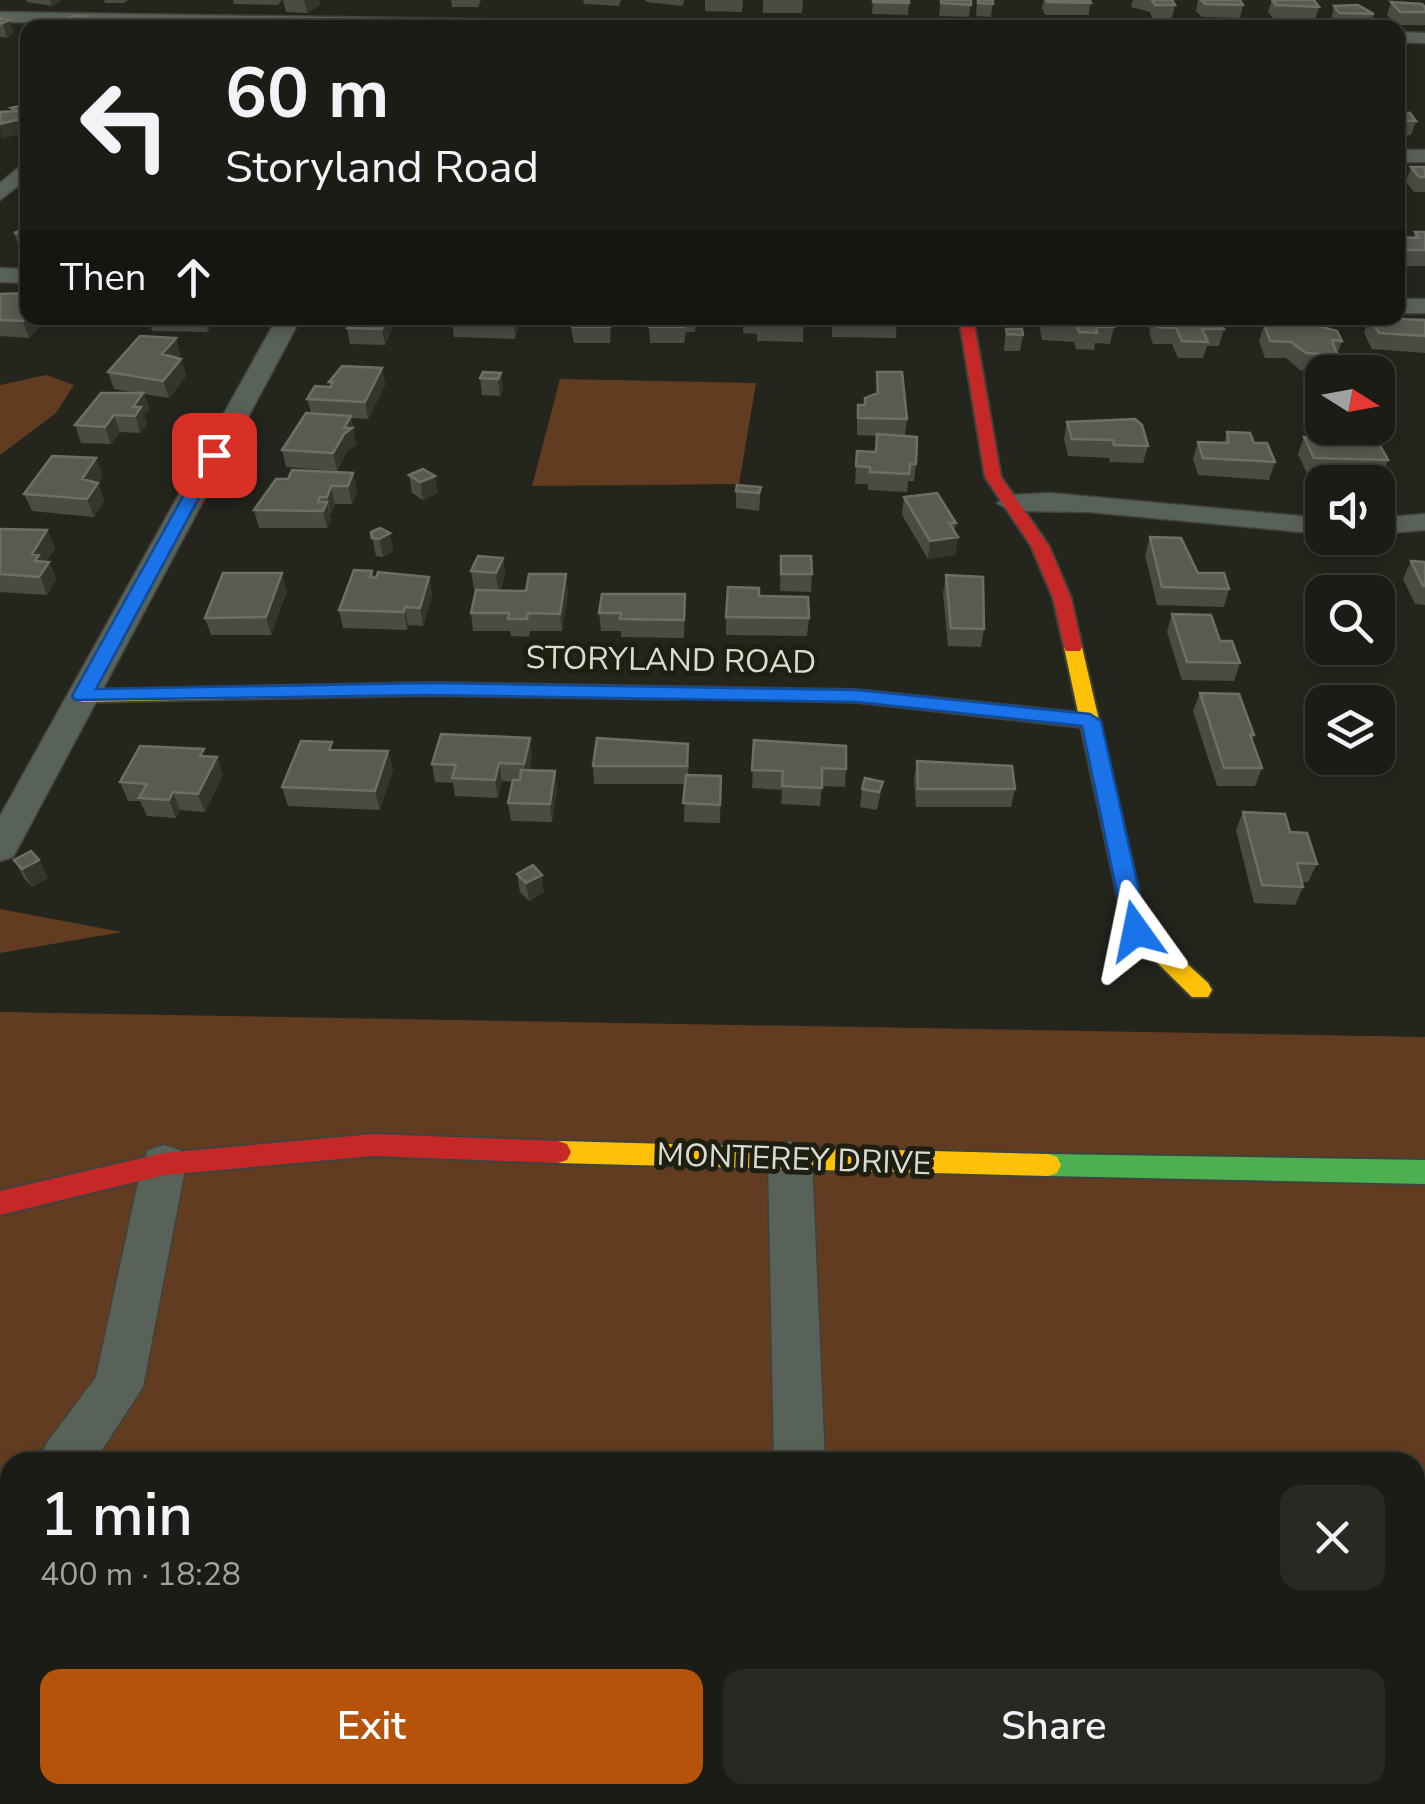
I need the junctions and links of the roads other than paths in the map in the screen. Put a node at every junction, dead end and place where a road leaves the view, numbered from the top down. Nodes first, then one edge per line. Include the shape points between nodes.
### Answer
1 (0, 17) edge
2 (197, 20) edge
3 (20, 174) edge
4 (0, 194) edge
5 (285, 325) edge
6 (967, 325) edge
7 (1011, 502) junction
8 (1425, 522) edge
9 (1395, 525) edge
10 (1305, 526) edge
11 (82, 696) junction
12 (1090, 721) junction
13 (0, 848) edge
14 (1200, 990) dead end
15 (790, 1160) junction
16 (164, 1164) junction
17 (1425, 1172) edge
18 (0, 1203) edge
19 (71, 1452) edge
20 (800, 1452) edge

1 - 2 street
3 - 4 street
5 - 11 street
6 - 7 street via 986,454
7 - 10 street via 1103,502 1240,524
7 - 12 street via 1062,598
8 - 9 street
11 - 12 street, STORYLAND ROAD via 428,689 857,696
11 - 13 street
12 - 14 street via 1136,931
15 - 16 street, MONTEREY DRIVE via 374,1145
15 - 17 street, MONTEREY DRIVE
15 - 20 street
16 - 18 street, MONTEREY DRIVE
16 - 19 street via 118,1387

